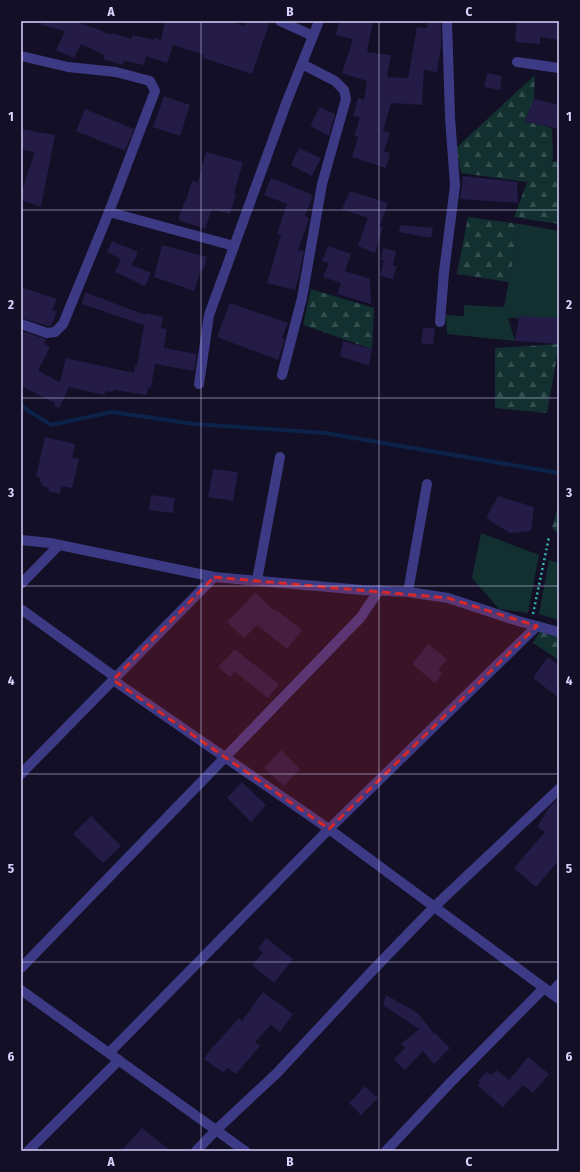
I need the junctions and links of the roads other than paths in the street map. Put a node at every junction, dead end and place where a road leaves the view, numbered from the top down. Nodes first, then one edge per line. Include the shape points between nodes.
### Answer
1 (280, 21) edge
2 (319, 21) edge
3 (447, 21) edge
4 (313, 36) junction
5 (21, 56) edge
6 (518, 62) dead end
7 (302, 64) junction
8 (559, 68) edge
9 (109, 212) junction
10 (234, 246) junction
11 (440, 322) dead end
12 (21, 324) edge
13 (282, 376) dead end
14 (199, 384) dead end
15 (280, 457) dead end
16 (427, 484) dead end
17 (21, 540) edge
18 (59, 545) junction
19 (214, 577) junction
20 (257, 580) junction
21 (21, 584) edge
22 (379, 590) junction
23 (408, 592) junction
24 (21, 609) edge
25 (534, 625) junction
26 (559, 632) edge
27 (114, 678) junction
28 (225, 757) junction
29 (21, 774) edge
30 (559, 789) edge
31 (329, 829) junction
32 (434, 907) junction
33 (21, 968) edge
34 (559, 984) edge
35 (21, 990) edge
36 (547, 990) junction
37 (559, 999) edge
38 (109, 1053) junction
39 (118, 1060) junction
40 (216, 1130) junction
41 (28, 1151) edge
42 (196, 1151) edge
43 (245, 1151) edge
44 (386, 1151) edge

1 - 4 street
2 - 4 street
3 - 11 street via 454,186
4 - 7 street
5 - 9 street via 68,67 116,72 150,81 155,91
6 - 8 street
7 - 10 street
7 - 13 street via 335,81 344,90 346,99 322,184 302,298
9 - 10 street
9 - 12 street via 63,324 55,332 47,333
10 - 14 street via 209,315
15 - 20 street
16 - 23 street
17 - 18 street
18 - 19 street
18 - 21 street
19 - 20 street
19 - 27 street
20 - 22 street
22 - 23 street
22 - 28 street via 361,617
23 - 25 street via 448,598
24 - 27 street
25 - 26 street
25 - 31 street
27 - 28 street
27 - 29 street
28 - 31 street
28 - 33 street
30 - 32 street
31 - 32 street
31 - 38 street
32 - 36 street
32 - 40 street via 277,1073
34 - 36 street
35 - 38 street
36 - 37 street
36 - 44 street via 451,1082
38 - 39 street
39 - 40 street
39 - 41 street
40 - 42 street
40 - 43 street

